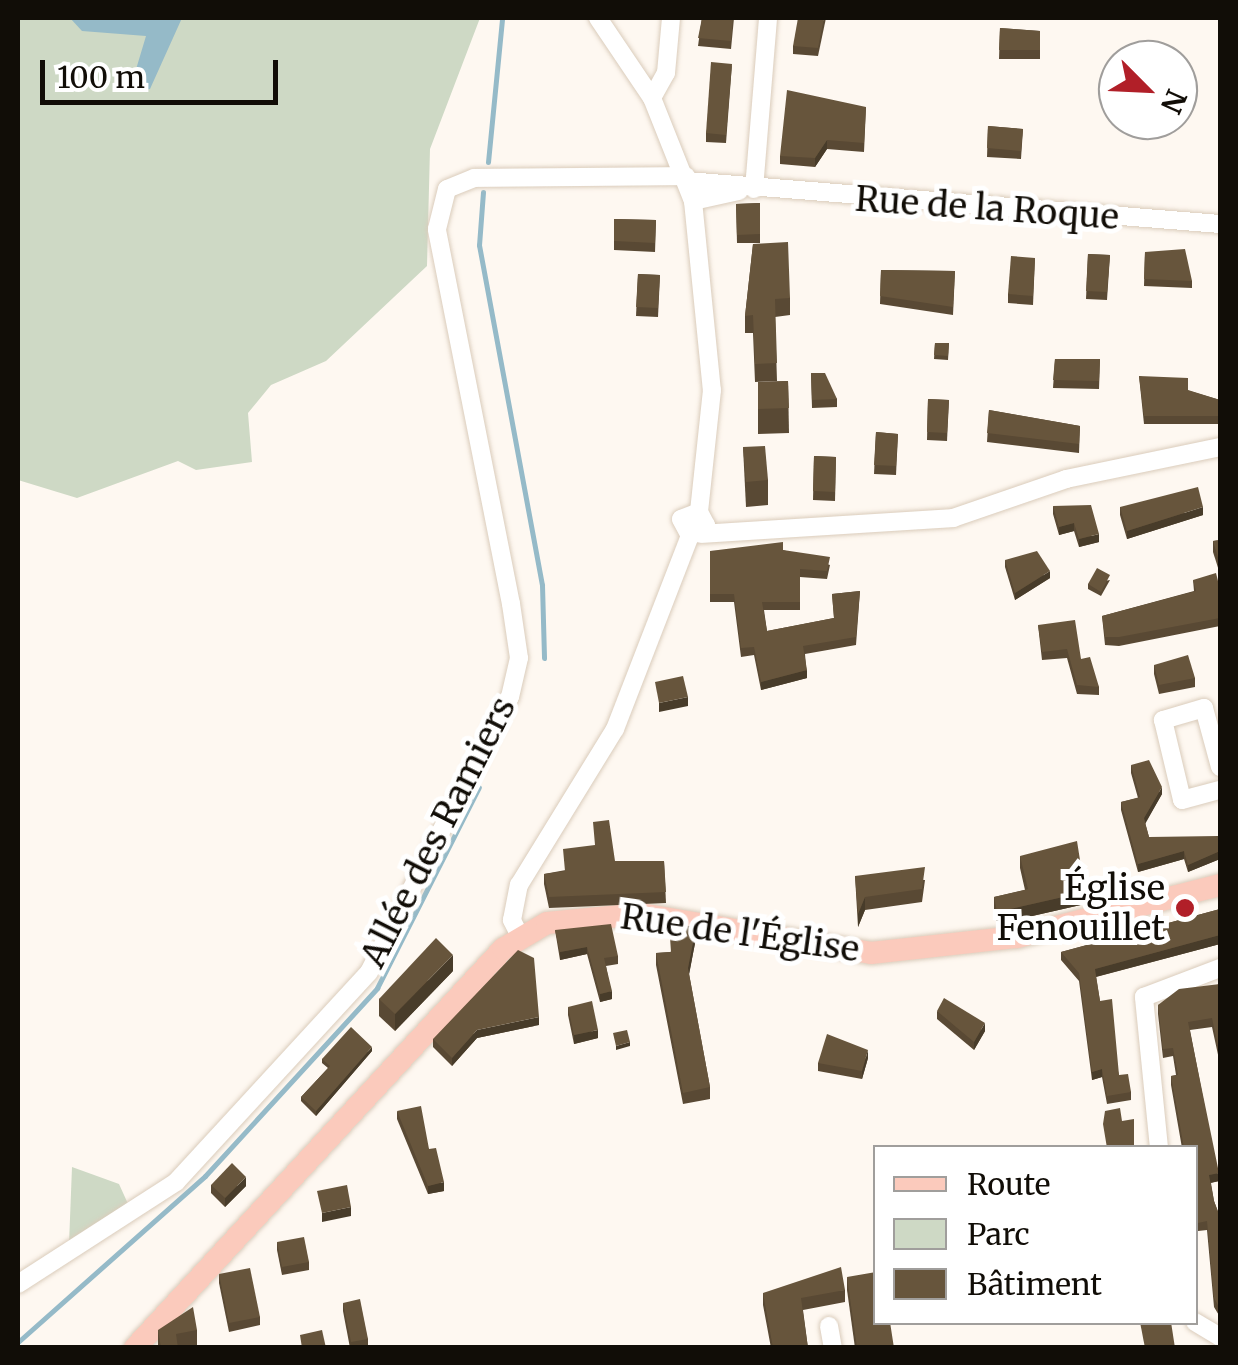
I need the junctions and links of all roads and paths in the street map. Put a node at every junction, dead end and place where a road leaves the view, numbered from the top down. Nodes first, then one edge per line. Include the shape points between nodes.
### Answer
1 (598, 18) edge
2 (671, 18) edge
3 (768, 18) edge
4 (652, 98) junction
5 (679, 156) junction
6 (642, 177) junction
7 (686, 178) junction
8 (754, 189) junction
9 (693, 200) junction
10 (1220, 224) edge
11 (1220, 447) edge
12 (699, 526) junction
13 (1220, 768) edge
14 (1220, 796) edge
15 (1220, 885) edge
16 (520, 936) junction
17 (1220, 968) edge
18 (1159, 1145) edge
19 (18, 1284) edge
20 (1198, 1324) edge
21 (829, 1326) dead end
22 (1220, 1337) edge
23 (135, 1348) edge
24 (833, 1348) edge

1 - 4 street
2 - 4 street via 666,73
3 - 8 street
4 - 5 street
5 - 6 street, Allée des Ramiers
5 - 7 street
6 - 7 street, Allée des Ramiers
6 - 19 street, Allée des Ramiers via 474,178 447,190 437,228 511,604 519,658 510,697 370,972 176,1182
7 - 8 street, Rue de la Roque
7 - 9 street
8 - 9 street, Rue de la Roque
8 - 10 street, Rue de la Roque
9 - 12 street via 712,390
11 - 12 street via 1066,479 953,518 743,530
12 - 16 street via 615,729 519,885 512,920
13 - 14 street via 1204,708 1162,720 1182,800
15 - 16 main road, Rue de l'Église via 1017,938 888,952 796,946 641,914 566,918
16 - 23 main road, Rue de l'Église
17 - 18 street via 1144,996
20 - 22 street
21 - 24 street

